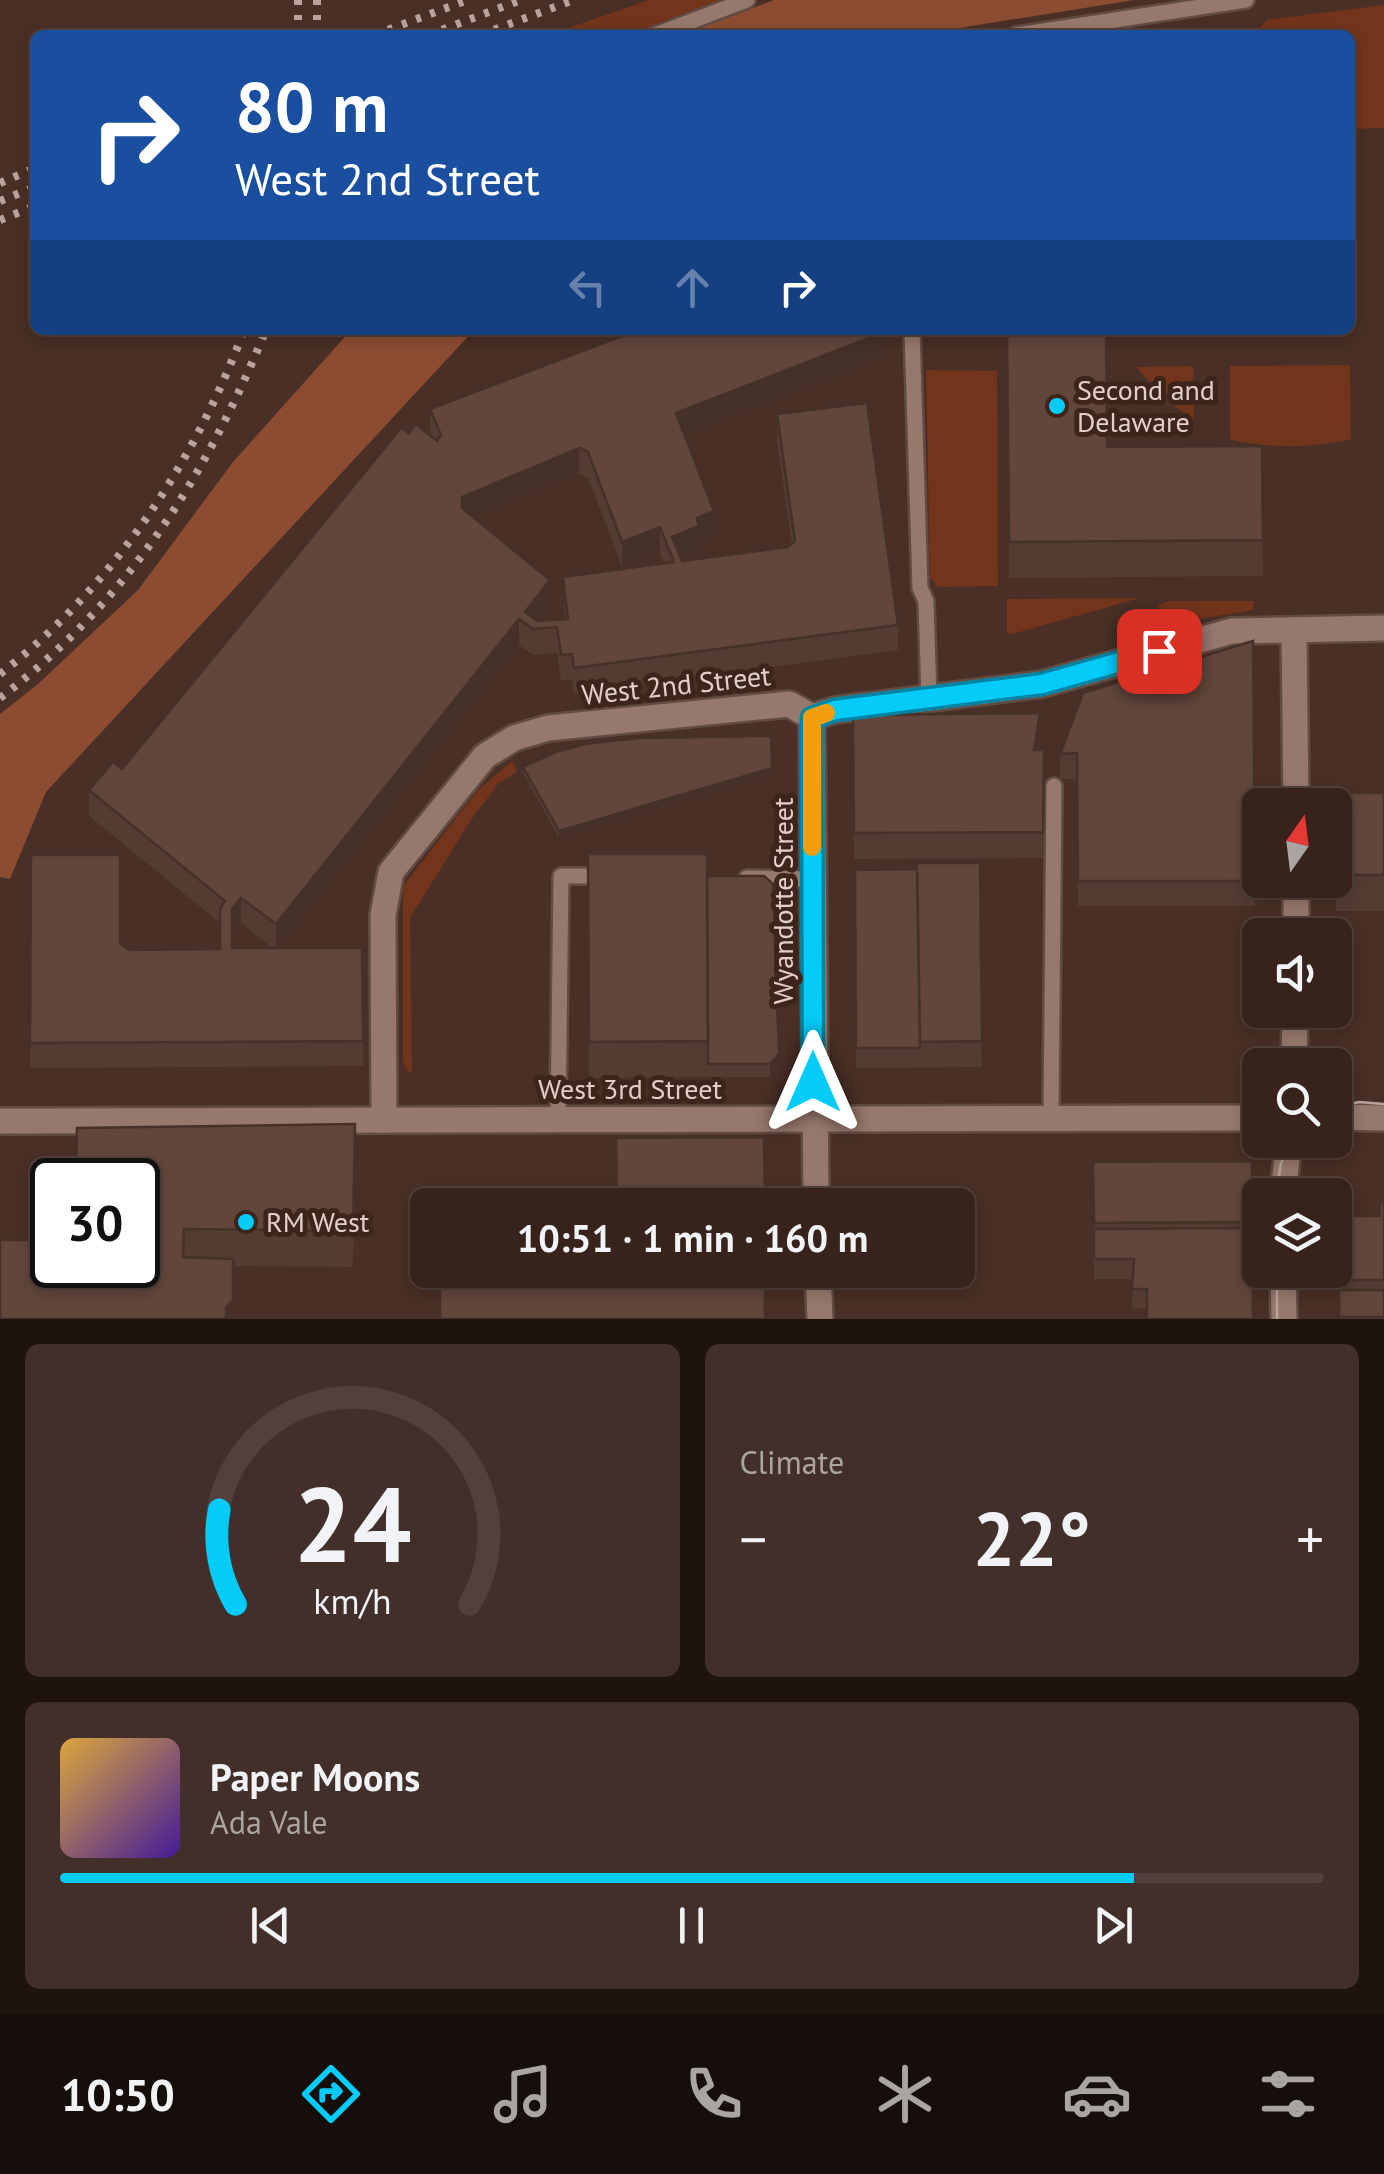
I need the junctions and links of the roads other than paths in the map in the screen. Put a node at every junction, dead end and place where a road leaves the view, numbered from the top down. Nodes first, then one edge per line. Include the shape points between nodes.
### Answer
1 (747, 0) edge
2 (1246, 0) edge
3 (668, 30) edge
4 (1049, 30) edge
5 (912, 335) edge
6 (1384, 628) edge
7 (1294, 630) junction
8 (929, 699) junction
9 (812, 718) junction
10 (1054, 786) dead end
11 (1296, 788) edge
12 (634, 877) edge
13 (726, 878) edge
14 (812, 879) junction
15 (813, 1118) junction
16 (1050, 1118) junction
17 (1242, 1118) edge
18 (1352, 1118) edge
19 (1384, 1118) edge
20 (384, 1120) junction
21 (558, 1120) junction
22 (0, 1122) edge
23 (815, 1188) edge
24 (819, 1288) edge
25 (1284, 1288) edge
26 (820, 1319) edge
27 (1284, 1319) edge

1 - 3 lane
2 - 4 lane
5 - 8 lane
6 - 7 street, West 2nd Street
7 - 8 street, West 2nd Street via 1232,630 1042,684
7 - 11 street
8 - 9 street, West 2nd Street
9 - 14 street, Wyandotte Street
9 - 20 street, West 2nd Street via 789,704 601,722 532,732 485,756 403,853 386,884
10 - 16 lane
12 - 21 lane via 560,876
13 - 14 lane
14 - 15 street, Wyandotte Street
15 - 16 street, West 3rd Street
15 - 21 street, West 3rd Street
15 - 23 street, Wyandotte Street
16 - 17 street, West 3rd Street
18 - 19 street
20 - 21 street, West 3rd Street
20 - 22 street, West 3rd Street
24 - 26 street
25 - 27 street

